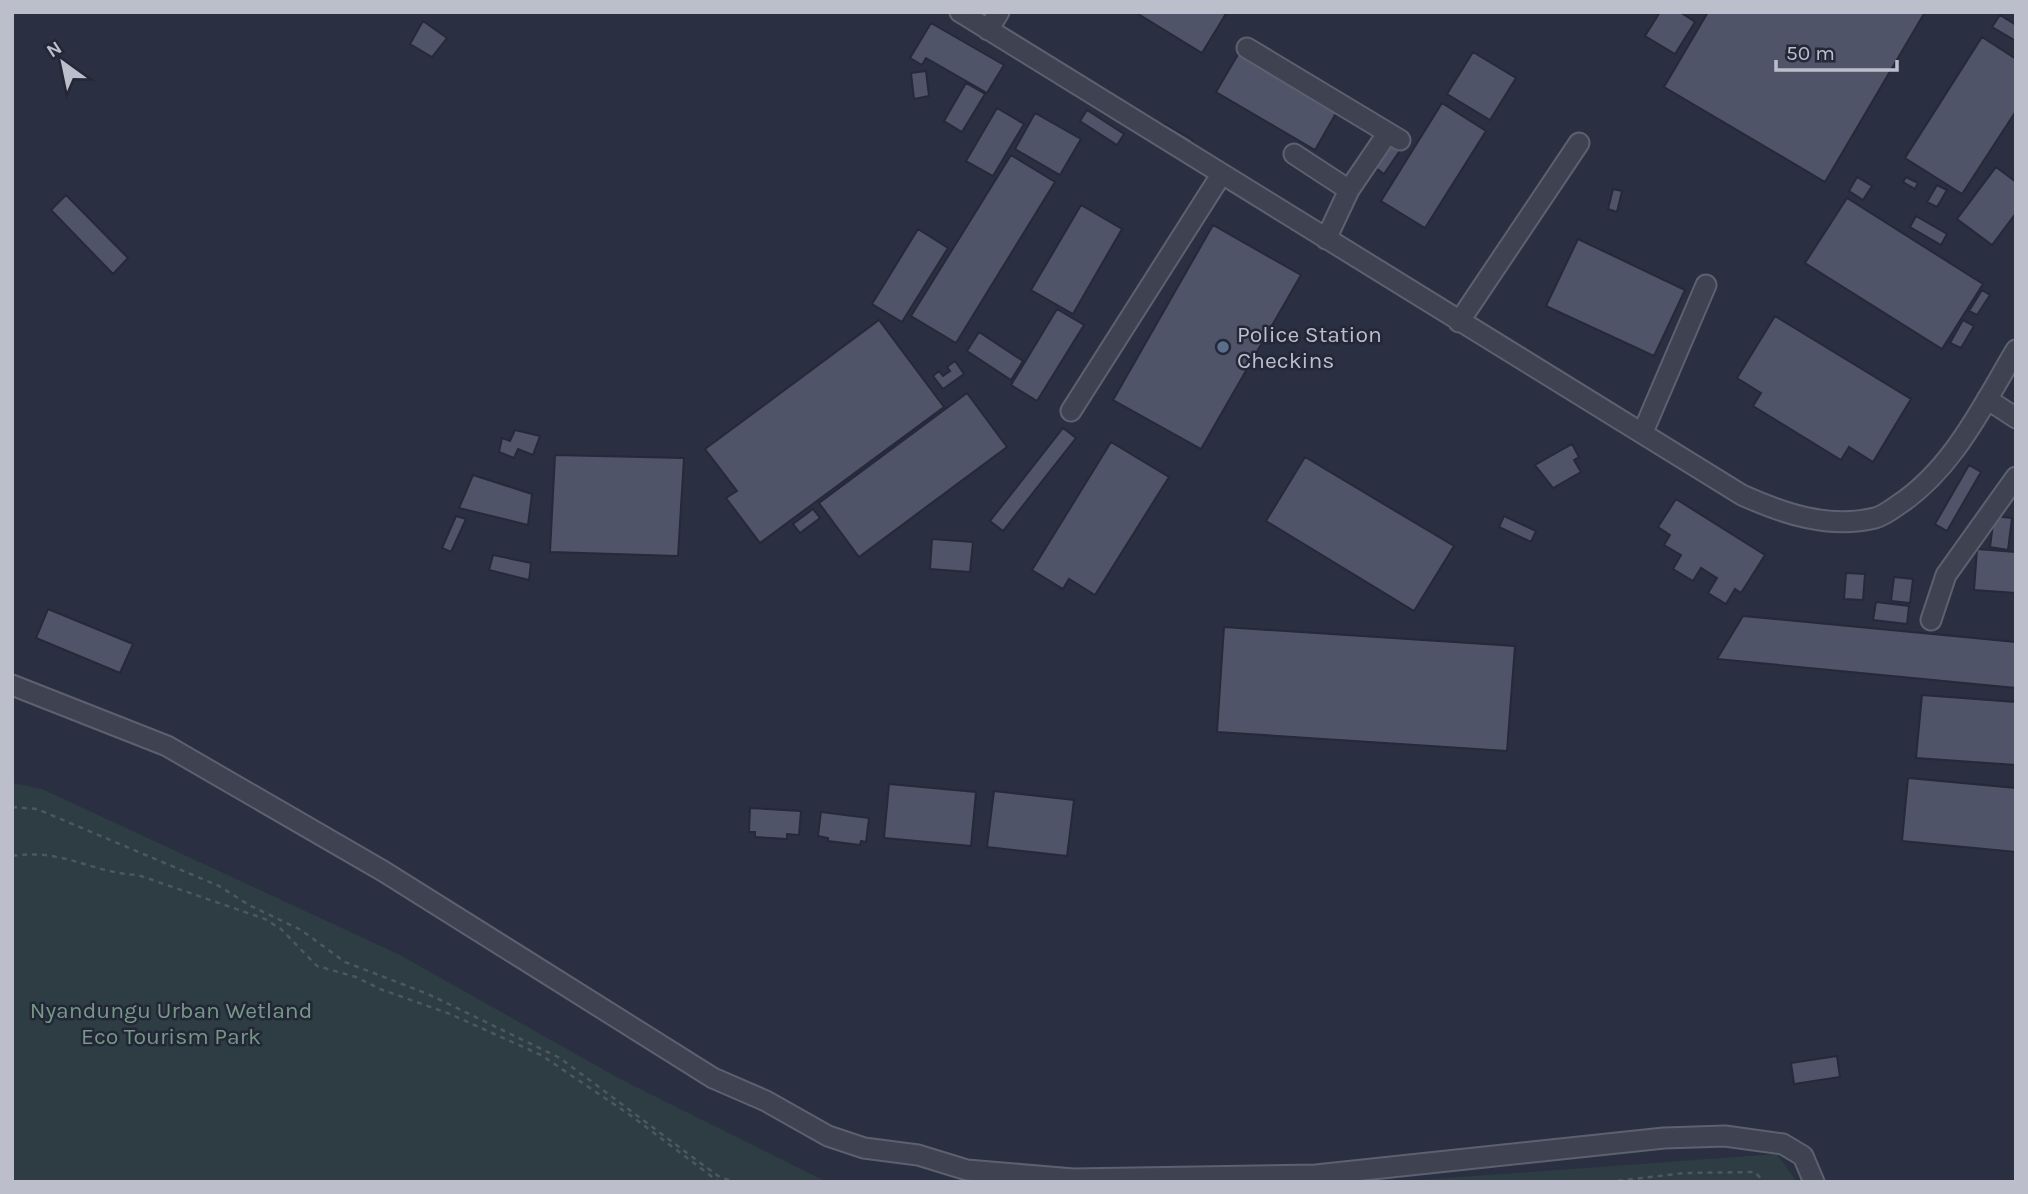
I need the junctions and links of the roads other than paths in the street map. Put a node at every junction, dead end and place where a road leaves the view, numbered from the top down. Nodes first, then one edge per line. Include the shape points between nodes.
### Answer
1 (960, 12) edge
2 (999, 12) edge
3 (989, 30) junction
4 (1247, 48) dead end
5 (1579, 144) dead end
6 (1294, 154) dead end
7 (1221, 175) junction
8 (1349, 190) junction
9 (1326, 239) junction
10 (1706, 285) dead end
11 (1459, 322) junction
12 (2015, 352) edge
13 (1987, 399) junction
14 (1071, 411) dead end
15 (2016, 418) edge
16 (1643, 432) junction
17 (2016, 477) edge
18 (1930, 620) dead end
19 (12, 685) edge
20 (1814, 1182) edge

1 - 3 street
2 - 3 street
3 - 7 street
4 - 8 street via 1393,137
5 - 11 street
6 - 8 street
7 - 9 street
7 - 14 street
8 - 9 street
9 - 11 street
10 - 16 street
11 - 16 street
12 - 13 street
13 - 15 street
13 - 16 street via 1939,473 1910,497 1878,518 1836,523 1780,512 1742,495
17 - 18 street via 1946,575
19 - 20 street via 167,746 383,871 713,1078 828,1136 864,1148 918,1155 967,1170 1073,1179 1316,1175 1664,1138 1725,1136 1783,1144 1803,1156

